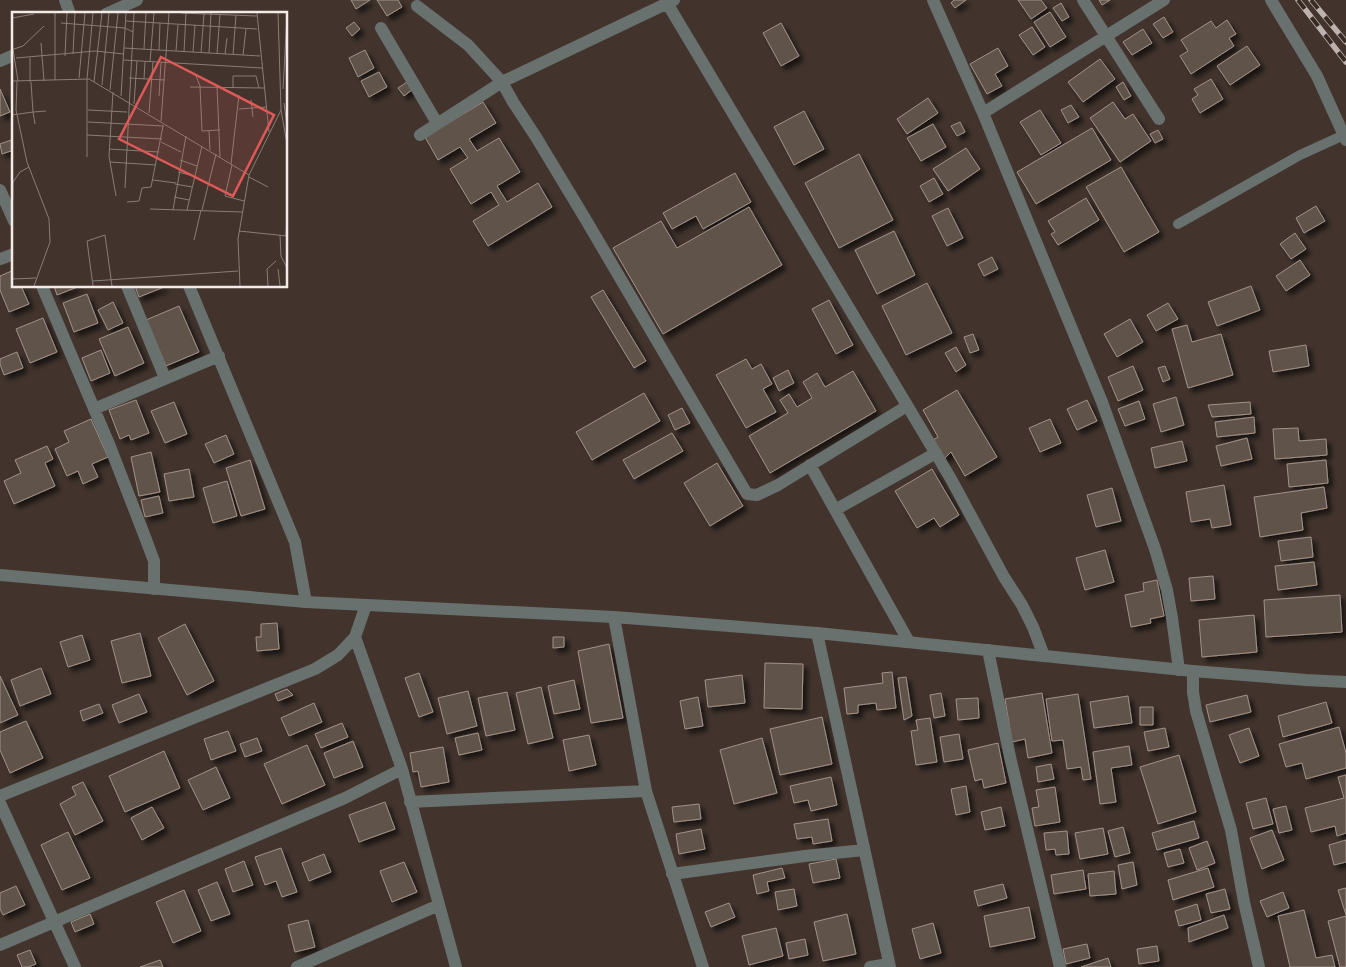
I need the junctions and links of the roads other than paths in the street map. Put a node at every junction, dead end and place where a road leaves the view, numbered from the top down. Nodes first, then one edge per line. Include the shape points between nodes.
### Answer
1 (65, 0) edge
2 (137, 0) edge
3 (933, 0) edge
4 (1083, 0) edge
5 (1164, 0) edge
6 (1272, 0) edge
7 (671, 2) edge
8 (417, 6) dead end
9 (69, 12) edge
10 (110, 12) edge
11 (381, 28) dead end
12 (1108, 36) junction
13 (12, 56) edge
14 (0, 61) edge
15 (502, 82) junction
16 (983, 113) junction
17 (1159, 119) dead end
18 (437, 123) junction
19 (420, 135) dead end
20 (1345, 138) edge
21 (0, 190) edge
22 (12, 217) edge
23 (1178, 224) dead end
24 (12, 255) edge
25 (0, 259) edge
26 (43, 288) edge
27 (128, 288) edge
28 (190, 288) edge
29 (219, 356) junction
30 (165, 378) junction
31 (907, 406) junction
32 (94, 409) junction
33 (936, 454) junction
34 (810, 466) junction
35 (835, 510) junction
36 (0, 575) edge
37 (154, 588) junction
38 (306, 602) junction
39 (366, 606) junction
40 (614, 617) junction
41 (817, 633) junction
42 (355, 637) junction
43 (909, 642) junction
44 (988, 650) junction
45 (1044, 656) junction
46 (1179, 670) junction
47 (1193, 671) junction
48 (1346, 682) edge
49 (402, 769) junction
50 (646, 791) junction
51 (0, 796) edge
52 (410, 802) junction
53 (0, 803) edge
54 (864, 850) junction
55 (672, 874) junction
56 (439, 906) junction
57 (54, 922) junction
58 (0, 945) edge
59 (889, 965) edge
60 (75, 967) edge
61 (297, 967) edge
62 (456, 967) edge
63 (703, 967) edge
64 (870, 967) edge
65 (1060, 967) edge
66 (1259, 967) edge

1 - 9 street
2 - 10 street
3 - 16 street
4 - 12 street
5 - 12 street
6 - 20 street via 1317,76
7 - 15 street
7 - 31 street
8 - 15 street via 468,45
11 - 18 street
12 - 16 street
12 - 17 street
13 - 14 street
15 - 18 street
15 - 34 street via 747,494 757,495
16 - 46 street via 1102,402 1156,549 1167,590
18 - 19 street
20 - 23 lane via 1300,155
21 - 22 street
24 - 25 street
26 - 32 street
27 - 30 street
28 - 29 street
29 - 30 street
29 - 38 street via 295,542
30 - 32 street
31 - 33 street
31 - 34 street
32 - 37 street via 154,561
33 - 35 street
33 - 45 street via 1022,606
34 - 35 street
35 - 43 street
36 - 37 street
37 - 38 street
38 - 39 street
39 - 40 street
39 - 42 street
40 - 41 street
40 - 50 street
41 - 43 street
41 - 54 street
42 - 49 street
42 - 51 street via 338,655 315,670
43 - 44 street
44 - 45 street
44 - 65 street
45 - 46 street
46 - 47 street
47 - 48 street
47 - 66 street via 1192,692 1196,711 1231,830
49 - 52 street
49 - 57 street via 345,798
50 - 52 street
50 - 55 street
52 - 56 street
53 - 57 street
54 - 55 street
54 - 59 street
55 - 63 street
56 - 61 street
56 - 62 street
57 - 58 street
57 - 60 street
59 - 64 street

